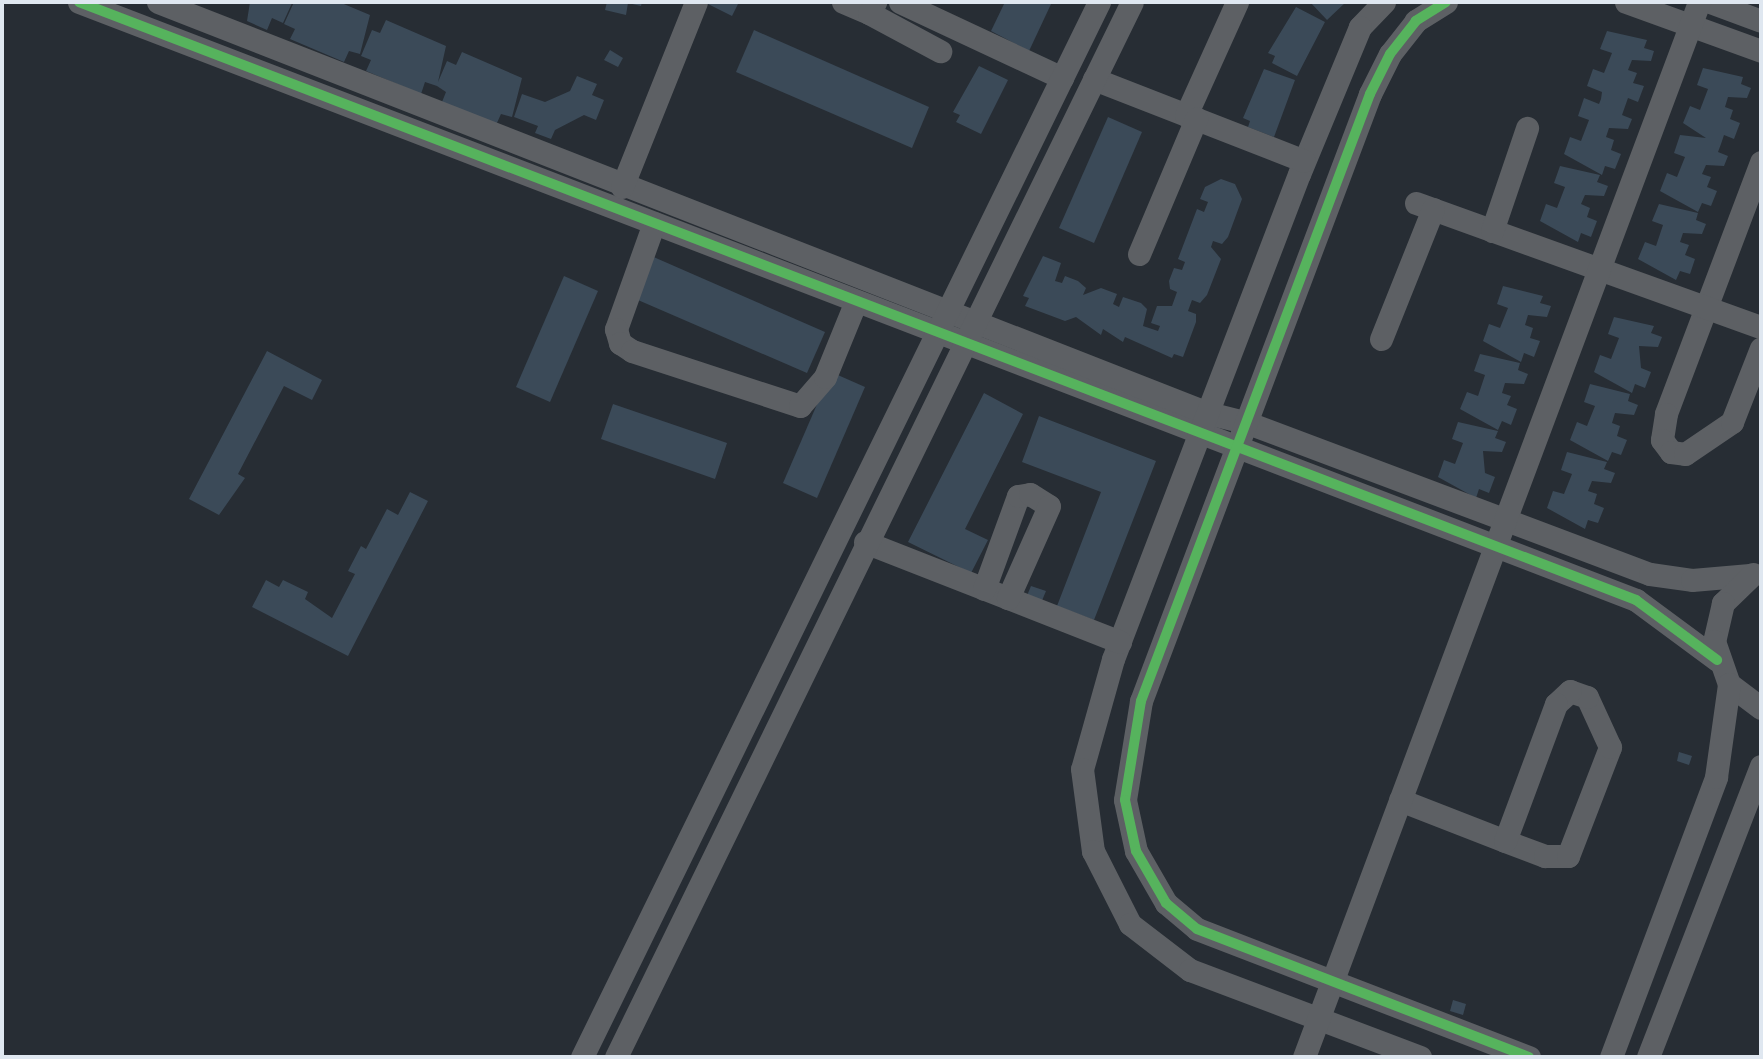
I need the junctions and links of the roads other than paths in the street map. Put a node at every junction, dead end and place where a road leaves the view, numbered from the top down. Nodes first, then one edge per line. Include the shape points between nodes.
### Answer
1 (79, 2) edge
2 (148, 2) edge
3 (158, 2) edge
4 (696, 2) edge
5 (843, 2) edge
6 (900, 2) edge
7 (1099, 2) edge
8 (1132, 2) edge
9 (1237, 2) edge
10 (1384, 2) edge
11 (1446, 2) edge
12 (1626, 2) edge
13 (1699, 2) edge
14 (1710, 2) edge
15 (872, 7) edge
16 (196, 8) edge
17 (1761, 21) edge
18 (135, 22) junction
19 (1690, 26) junction
20 (175, 37) junction
21 (940, 51) dead end
22 (1761, 51) edge
23 (1062, 78) junction
24 (1094, 79) junction
25 (1191, 117) junction
26 (1527, 128) dead end
27 (1304, 161) junction
28 (1761, 162) edge
29 (622, 187) junction
30 (654, 223) junction
31 (1492, 231) junction
32 (1139, 254) dead end
33 (1599, 270) junction
34 (856, 301) junction
35 (1710, 305) junction
36 (943, 323) junction
37 (1761, 327) edge
38 (971, 334) junction
39 (1381, 339) dead end
40 (1761, 348) edge
41 (1208, 413) junction
42 (1248, 423) junction
43 (1200, 435) junction
44 (1238, 449) junction
45 (1506, 517) junction
46 (865, 542) junction
47 (1495, 547) junction
48 (1755, 573) edge
49 (984, 589) junction
50 (1008, 598) junction
51 (1119, 642) junction
52 (1717, 660) junction
53 (1729, 684) junction
54 (1761, 708) edge
55 (1761, 766) edge
56 (1400, 800) junction
57 (1505, 841) junction
58 (1333, 981) junction
59 (1318, 1020) junction
60 (582, 1057) edge
61 (616, 1057) edge
62 (1304, 1057) edge
63 (1420, 1057) edge
64 (1529, 1057) edge
65 (1611, 1057) edge
66 (1648, 1057) edge

1 - 18 street
2 - 18 street
3 - 16 street
4 - 29 street
5 - 15 street
6 - 23 street
7 - 23 street
8 - 24 street
9 - 25 street
10 - 27 street via 1360,27
11 - 42 street via 1416,21 1390,54 1370,94
12 - 19 street
13 - 19 street
14 - 17 street
15 - 21 street
16 - 20 street
16 - 29 street
18 - 20 street
19 - 22 street
19 - 33 street
20 - 30 street
23 - 36 street
24 - 25 street
24 - 38 street
25 - 27 street
25 - 32 street
26 - 31 street
27 - 41 street
28 - 35 street
29 - 36 street
30 - 34 street
30 - 34 street via 616,329 620,343 632,351 800,407 825,377
31 - 33 street
31 - 39 street via 1425,206
33 - 35 street
33 - 45 street
34 - 36 street
35 - 37 street
35 - 40 street via 1666,414 1662,440 1671,452 1685,454 1732,422
36 - 38 street
36 - 60 street
38 - 41 street
38 - 43 street
38 - 46 street
41 - 42 street
41 - 43 street
42 - 44 street
42 - 45 street
43 - 44 street
43 - 51 street
44 - 47 street
44 - 58 street via 1141,701 1125,800 1136,851 1166,903 1197,929
45 - 47 street
45 - 48 street via 1650,574 1692,580
46 - 49 street
46 - 61 street
47 - 52 street via 1636,600
47 - 56 street
48 - 52 street via 1720,612 1714,641
49 - 50 street
49 - 50 street via 1018,496 1030,494 1049,506
50 - 51 street
51 - 59 street via 1082,769 1093,851 1130,924 1190,970
52 - 53 street
53 - 54 street
53 - 65 street via 1718,770
55 - 66 street
56 - 57 street
56 - 58 street
57 - 57 street via 1555,859 1568,856 1610,747 1587,697 1570,691 1556,704
58 - 59 street
58 - 64 street
59 - 62 street
59 - 63 street

